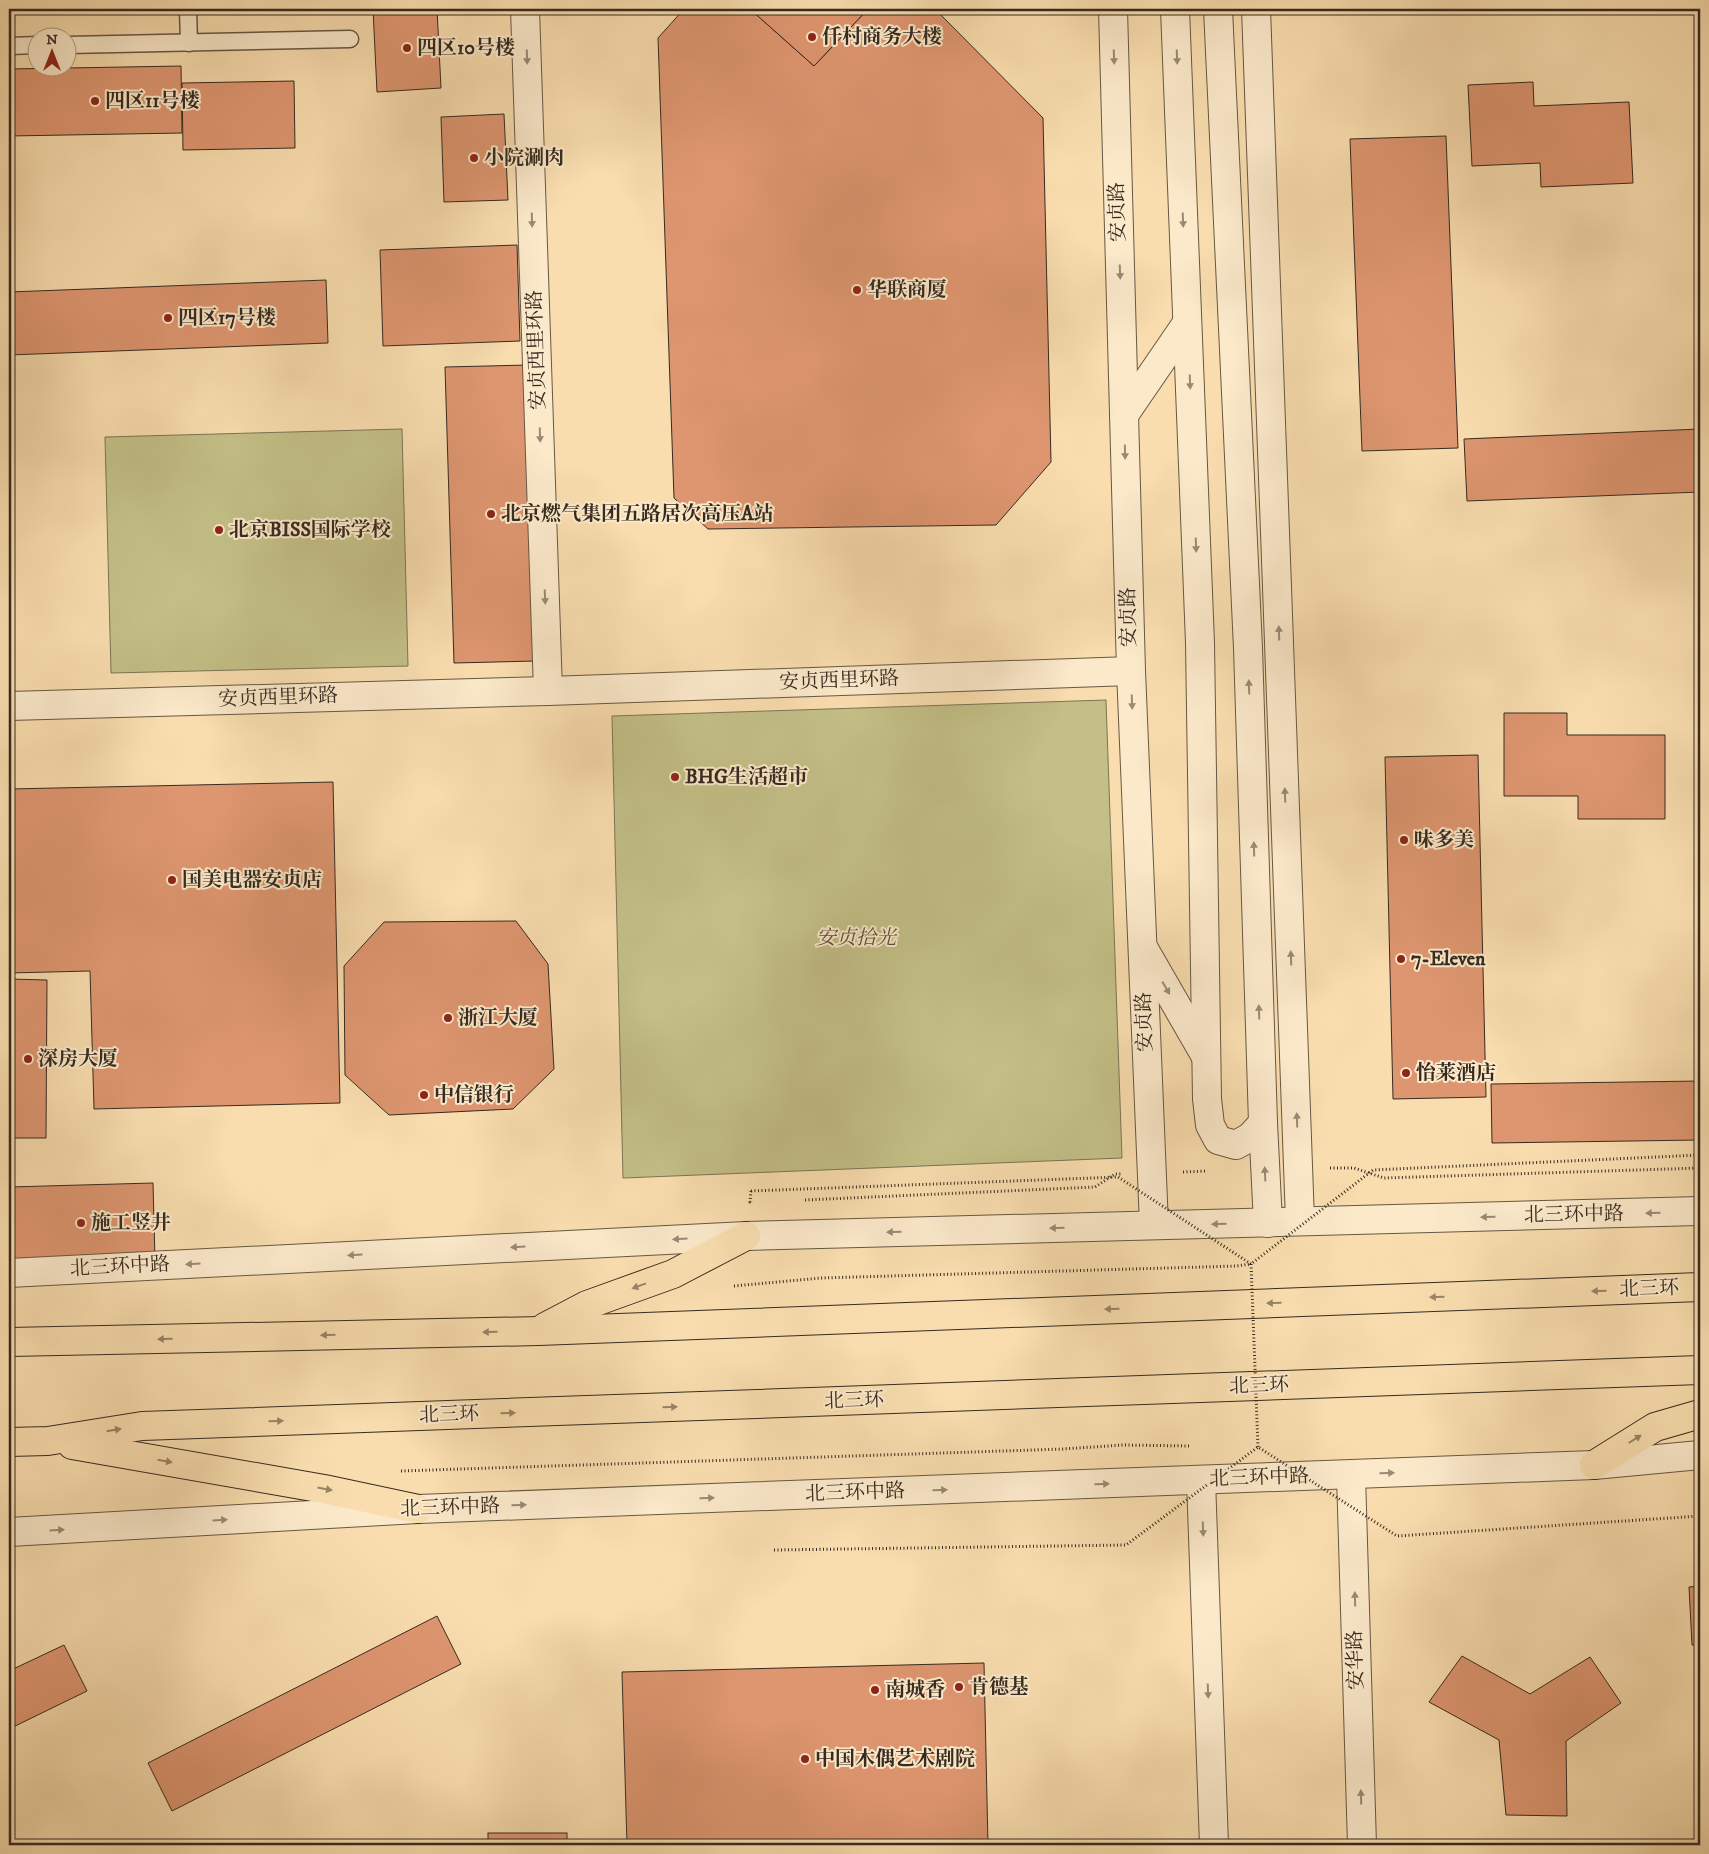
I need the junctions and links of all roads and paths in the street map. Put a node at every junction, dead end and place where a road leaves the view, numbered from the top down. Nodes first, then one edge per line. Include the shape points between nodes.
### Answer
1 (188, 9) edge
2 (525, 9) edge
3 (1113, 9) edge
4 (1175, 9) edge
5 (1218, 9) edge
6 (1256, 9) edge
7 (350, 39) dead end
8 (189, 42) junction
9 (28, 45) edge
10 (78, 45) edge
11 (9, 46) edge
12 (1230, 276) junction
13 (1267, 311) junction
14 (1188, 324) junction
15 (1124, 415) junction
16 (1130, 671) junction
17 (548, 691) junction
18 (9, 706) edge
19 (1142, 946) junction
20 (1206, 1057) junction
21 (1263, 1123) junction
22 (1700, 1155) edge
23 (1700, 1168) edge
24 (1299, 1169) junction
25 (1208, 1171) dead end
26 (1151, 1173) junction
27 (799, 1200) dead end
28 (760, 1202) dead end
29 (1700, 1211) edge
30 (1300, 1221) junction
31 (1268, 1222) junction
32 (1154, 1226) junction
33 (746, 1236) junction
34 (1251, 1264) junction
35 (9, 1273) edge
36 (734, 1286) dead end
37 (1700, 1287) edge
38 (539, 1331) junction
39 (9, 1342) edge
40 (1700, 1370) edge
41 (1700, 1414) edge
42 (48, 1440) junction
43 (9, 1442) edge
44 (1123, 1445) dead end
45 (1258, 1447) junction
46 (1700, 1455) edge
47 (1594, 1465) junction
48 (400, 1471) dead end
49 (1351, 1475) junction
50 (1201, 1480) junction
51 (418, 1509) junction
52 (1700, 1516) edge
53 (9, 1532) edge
54 (774, 1550) dead end
55 (1214, 1845) edge
56 (1362, 1845) edge

1 - 8 lane
2 -> 17 street, 安贞西里环路
3 -> 15 street, 安贞路
4 -> 14 street
5 - 12 street
6 - 13 street
7 - 8 lane
8 - 10 lane
9 - 11 lane
12 - 13 street
21 -> 12 street via 1247,639
24 -> 13 street
14 - 15 street
14 -> 20 street via 1200,643
15 -> 16 street, 安贞路
16 - 17 street, 安贞西里环路
16 -> 19 street, 安贞路
17 - 18 street, 安贞西里环路
19 -> 20 street
19 - 26 street, 安贞路
20 - 21 street via 1210,1125 1218,1140 1236,1145 1250,1137
31 -> 21 street
22 - 34 path, bridge via 1374,1170
23 - 24 path via 1384,1178 1354,1168
24 - 30 street
25 - 26 path
26 - 27 path via 1114,1174 1094,1187
26 - 32 street, 安贞路
28 - 34 path, bridge via 750,1202 751,1191 1118,1178
29 -> 30 street, 北三环中路
30 - 31 street, 北三环中路
31 -> 32 street, 北三环中路
32 -> 33 street, 北三环中路
33 -> 35 street, 北三环中路
33 -> 38 highway via 673,1274 587,1305
34 - 36 path via 821,1278
34 - 45 path, bridge
37 -> 38 highway, 北三环
38 -> 39 highway, 北三环
42 -> 40 highway, 北三环 via 142,1426
47 -> 41 highway via 1655,1427
42 - 43 highway, 北三环
42 -> 51 highway via 324,1488
44 - 48 path
45 - 52 path, bridge via 1397,1536
45 - 54 path, bridge via 1126,1545
46 - 47 street, 北三环中路
49 -> 47 street, 北三环中路
49 - 50 street, 北三环中路
56 -> 49 street, 安华路
51 -> 50 street, 北三环中路
50 -> 55 street
53 -> 51 street, 北三环中路

